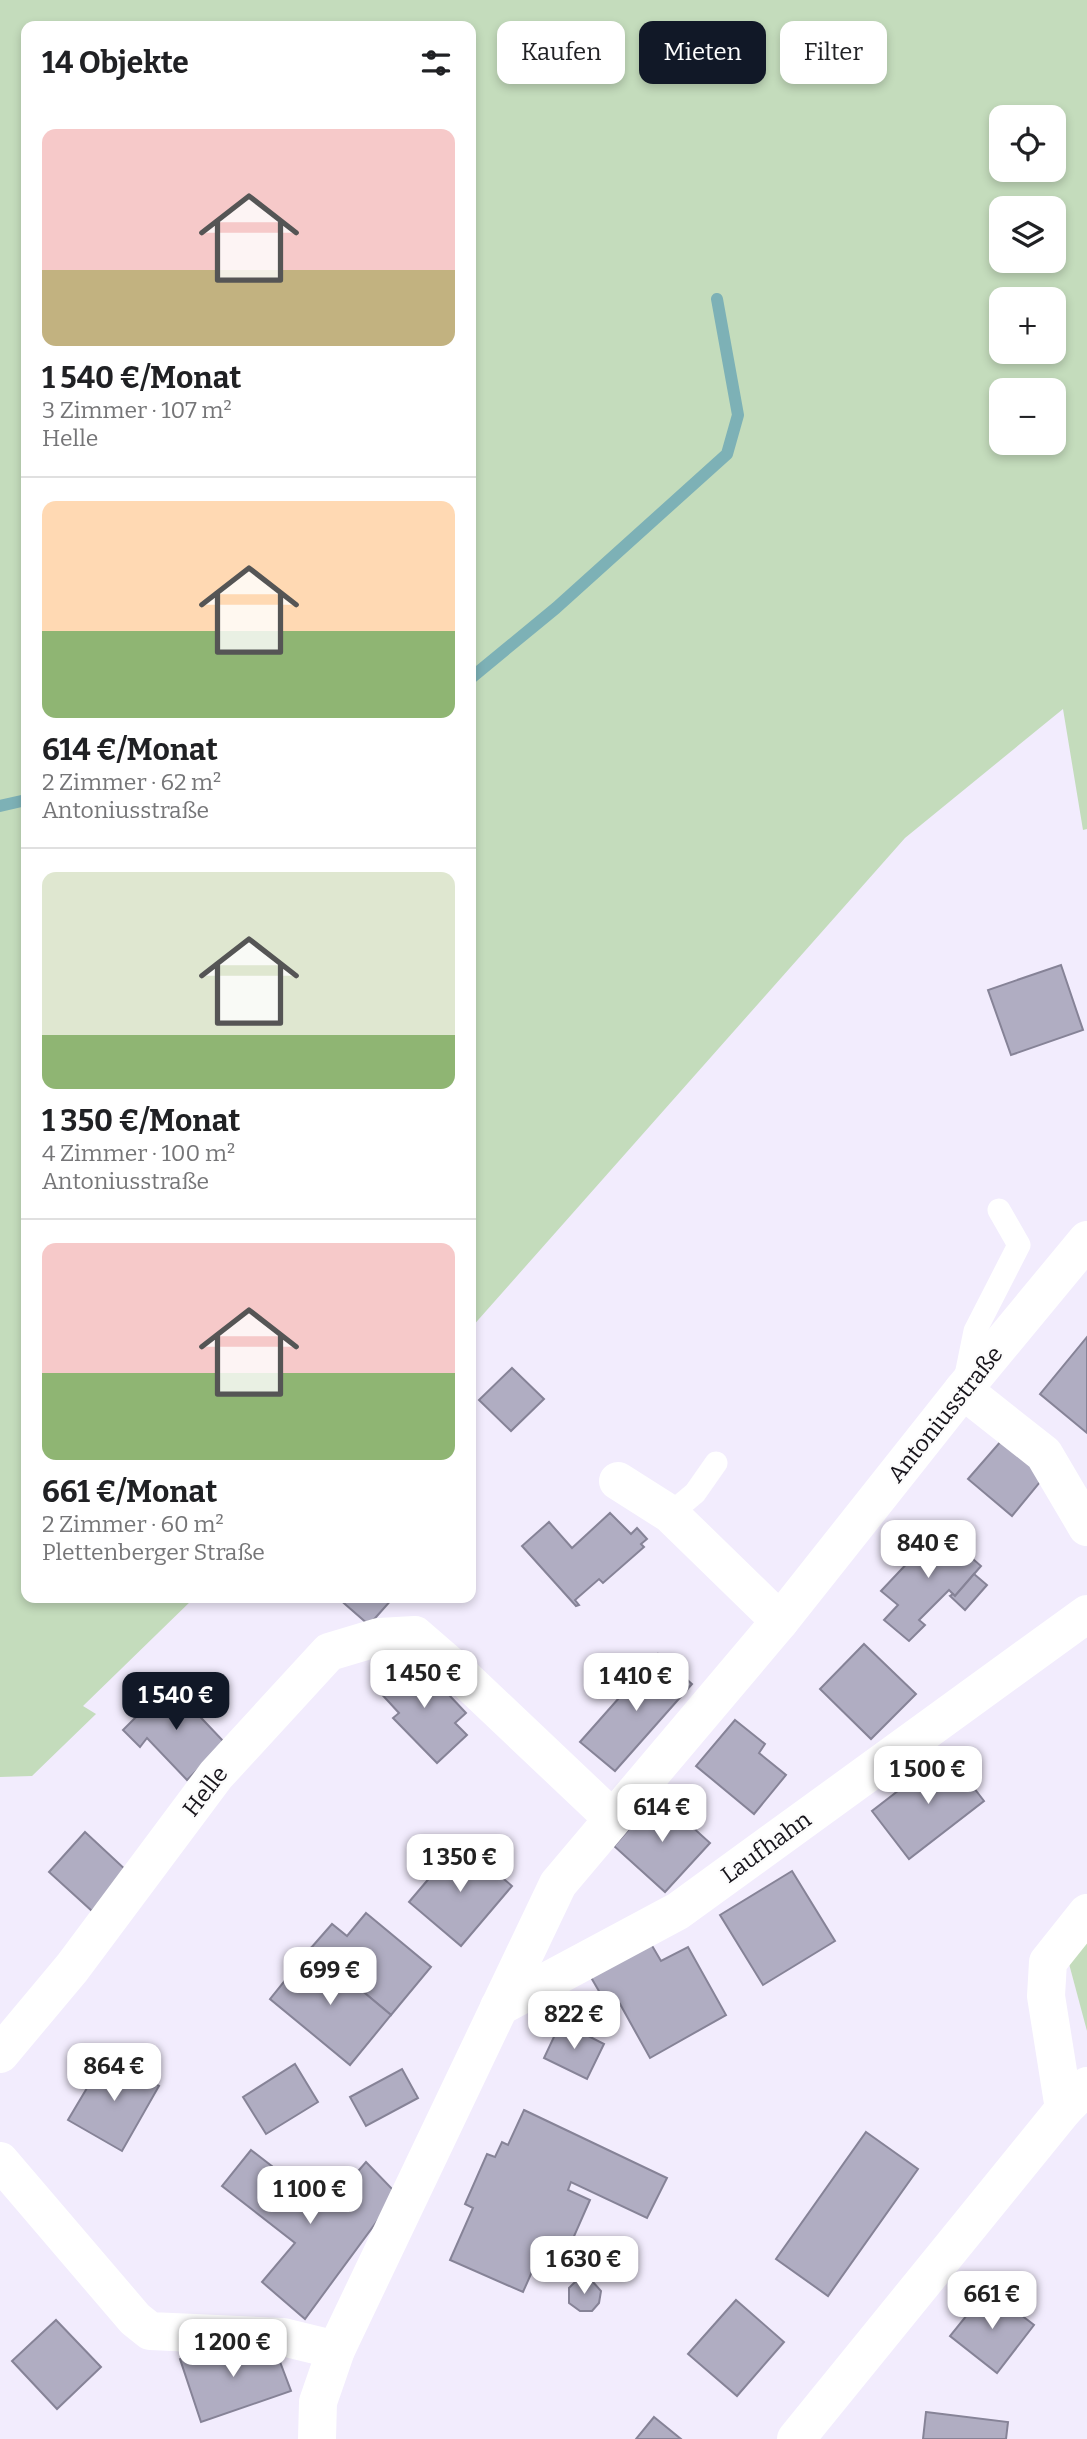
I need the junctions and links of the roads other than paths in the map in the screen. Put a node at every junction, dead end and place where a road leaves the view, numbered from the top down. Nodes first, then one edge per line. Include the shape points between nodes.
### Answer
1 (999, 1210) dead end
2 (1087, 1240) edge
3 (963, 1390) junction
4 (716, 1463) dead end
5 (618, 1481) dead end
6 (670, 1514) junction
7 (1087, 1527) edge
8 (1087, 1614) edge
9 (780, 1621) junction
10 (612, 1818) junction
11 (1087, 1913) edge
12 (499, 2007) junction
13 (0, 2054) edge
14 (1076, 2097) edge
15 (0, 2161) edge
16 (336, 2350) junction
17 (317, 2439) edge
18 (796, 2439) edge

1 - 3 lane via 1018,1245 975,1331
2 - 3 street, Antoniusstraße
3 - 7 street via 1044,1454
3 - 9 street, Antoniusstraße
4 - 6 lane via 695,1493
5 - 6 street
6 - 9 street
8 - 12 street, Laufhahn via 678,1911
9 - 10 street, Antoniusstraße
10 - 12 street, Antoniusstraße via 558,1884
10 - 13 street, Helle via 415,1635 379,1637 329,1652 216,1775 72,1968
11 - 14 street via 1048,1962 1046,1996
12 - 16 street, Antoniusstraße
14 - 18 street
15 - 16 street via 150,2331 283,2337
16 - 17 street, Antoniusstraße via 318,2402

